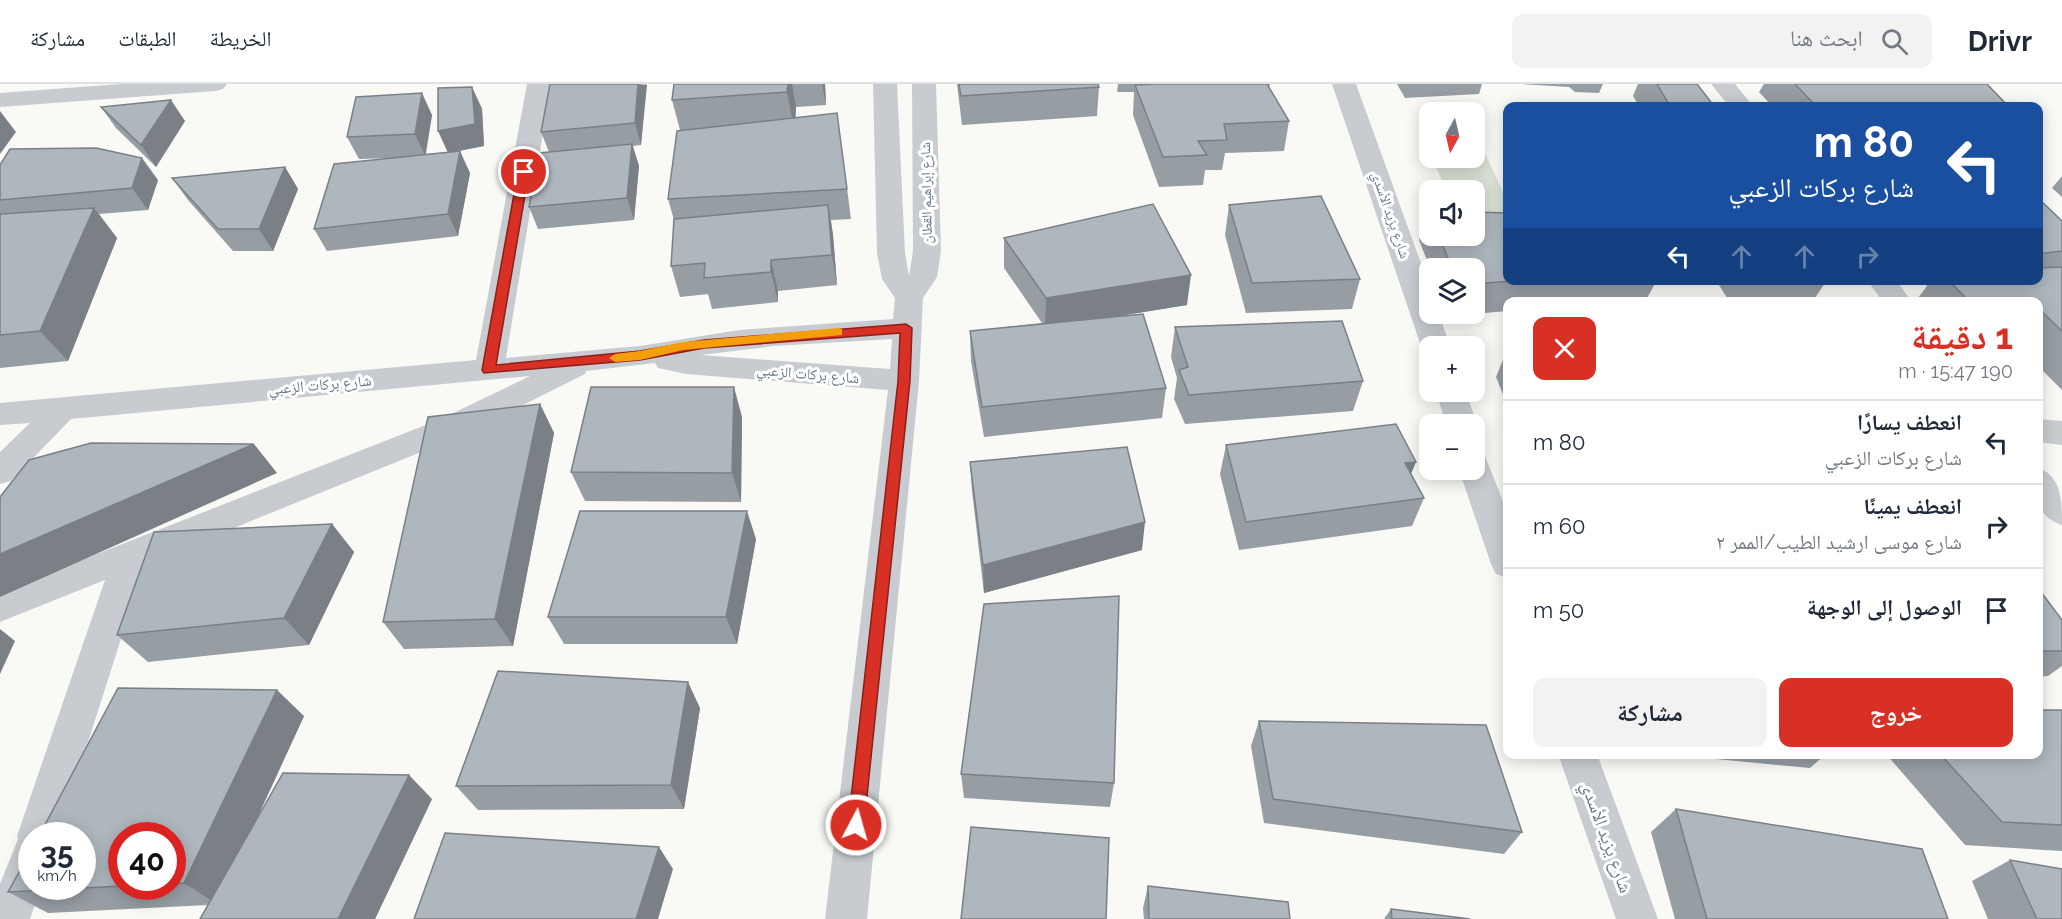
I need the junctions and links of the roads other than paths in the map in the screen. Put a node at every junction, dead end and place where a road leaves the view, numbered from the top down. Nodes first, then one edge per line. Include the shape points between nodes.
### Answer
1 (215, 84) edge
2 (539, 84) edge
3 (885, 84) edge
4 (924, 84) edge
5 (1344, 84) edge
6 (1723, 84) edge
7 (92, 88) edge
8 (0, 100) edge
9 (1738, 102) edge
10 (1885, 285) edge
11 (1894, 297) edge
12 (907, 313) junction
13 (1432, 336) edge
14 (640, 356) junction
15 (587, 361) junction
16 (489, 370) junction
17 (904, 381) junction
18 (63, 408) junction
19 (0, 414) edge
20 (2043, 431) edge
21 (2062, 433) edge
22 (0, 472) edge
23 (1479, 480) edge
24 (2043, 487) edge
25 (2062, 512) edge
26 (1503, 549) edge
27 (131, 555) junction
28 (0, 608) edge
29 (1579, 759) edge
30 (42, 822) edge
31 (18, 893) edge
32 (9, 919) edge
33 (846, 919) edge
34 (1637, 919) edge

1 - 7 street
2 - 16 street
3 - 12 street via 891,254
4 - 12 street, شارع إبراهيم القطان via 927,251 923,278
5 - 13 street, شارع يزيد الأسدي
6 - 9 street
7 - 8 street
10 - 11 street
12 - 14 street, شارع بركات الزعبي
12 - 17 street, شارع إبراهيم القطان
14 - 15 street, شارع بركات الزعبي
14 - 17 street, شارع بركات الزعبي via 686,364
15 - 16 street, شارع بركات الزعبي
15 - 27 street via 452,427
16 - 18 street, شارع بركات الزعبي
17 - 33 street, شارع إبراهيم القطان
18 - 19 street, شارع بركات الزعبي
18 - 22 street
20 - 21 street
23 - 26 street
24 - 25 street
27 - 28 street
27 - 30 street
29 - 34 street, شارع يزيد الأسدي
31 - 32 street

